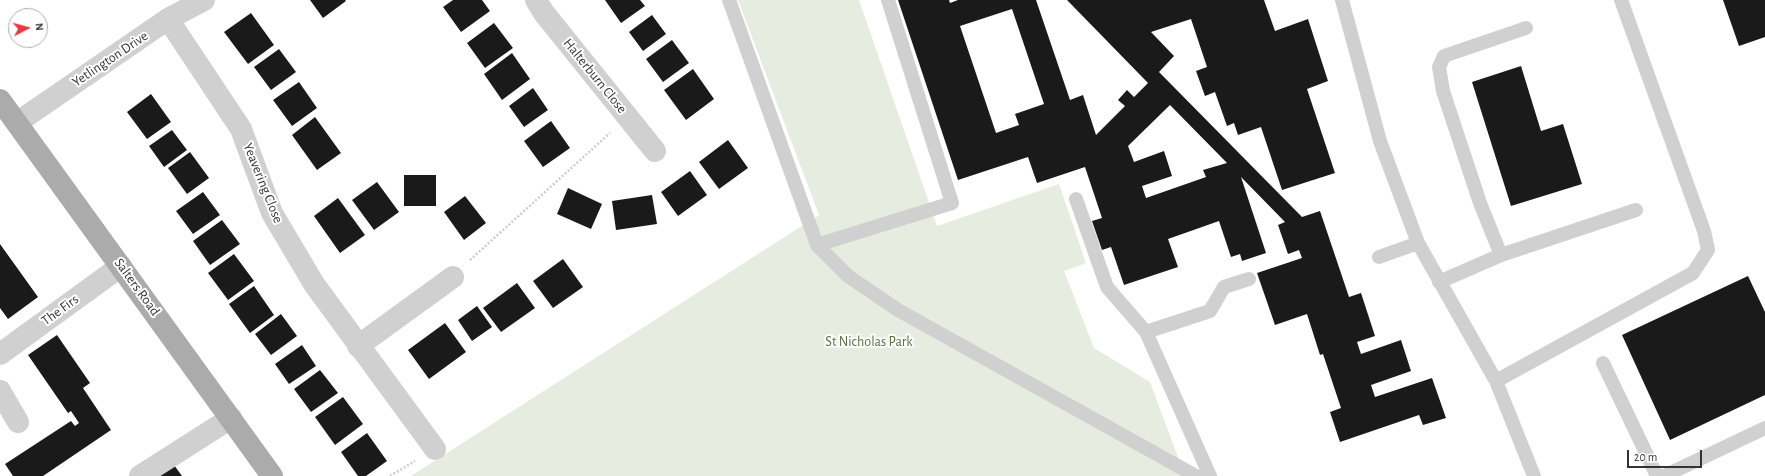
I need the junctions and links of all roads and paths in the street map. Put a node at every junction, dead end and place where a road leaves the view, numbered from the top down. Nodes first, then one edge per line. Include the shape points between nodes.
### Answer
1 (204, 0) edge
2 (536, 0) edge
3 (728, 0) edge
4 (888, 0) edge
5 (1342, 0) edge
6 (1621, 0) edge
7 (168, 19) junction
8 (1526, 28) dead end
9 (0, 100) edge
10 (628, 117) junction
11 (18, 122) junction
12 (655, 151) dead end
13 (1076, 198) dead end
14 (1636, 210) dead end
15 (1418, 243) junction
16 (817, 245) junction
17 (1502, 255) junction
18 (1379, 257) dead end
19 (121, 266) junction
20 (453, 277) joint
21 (1249, 278) dead end
22 (1439, 282) junction
23 (1146, 332) junction
24 (358, 346) junction
25 (0, 354) edge
26 (1604, 363) dead end
27 (1496, 381) junction
28 (0, 391) edge
29 (231, 418) junction
30 (18, 422) dead end
31 (1765, 428) edge
32 (435, 449) joint
33 (140, 476) edge
34 (272, 476) edge
35 (390, 476) edge
36 (1196, 476) edge
37 (1210, 476) edge
38 (1534, 476) edge
39 (1657, 476) edge
40 (1664, 476) edge

1 - 7 street, Yetlington Drive
2 - 10 street, Halterburn Close via 544,14
3 - 16 lane
4 - 16 lane via 952,203
5 - 15 lane via 1380,141
6 - 27 lane via 1704,231 1708,250 1693,273
7 - 11 street, Yetlington Drive
7 - 24 street, Yeavering Close via 241,129 272,213 314,284
8 - 17 lane via 1444,56 1439,67 1443,91 1480,203
9 - 11 main road, Salters Road
10 - 12 street, Halterburn Close
10 - 20 path
11 - 19 main road, Salters Road
13 - 23 lane via 1107,287
14 - 17 lane
15 - 18 lane
15 - 22 lane
16 - 36 lane via 848,276 898,310
17 - 22 lane
19 - 25 street, The Firs
19 - 29 main road, Salters Road
20 - 24 street
21 - 23 lane via 1224,287 1210,312
22 - 27 lane
23 - 37 lane
24 - 32 street, Yeavering Close
26 - 39 lane
27 - 38 lane
28 - 30 street
29 - 33 street
29 - 34 main road, Salters Road
31 - 40 lane
32 - 35 path

